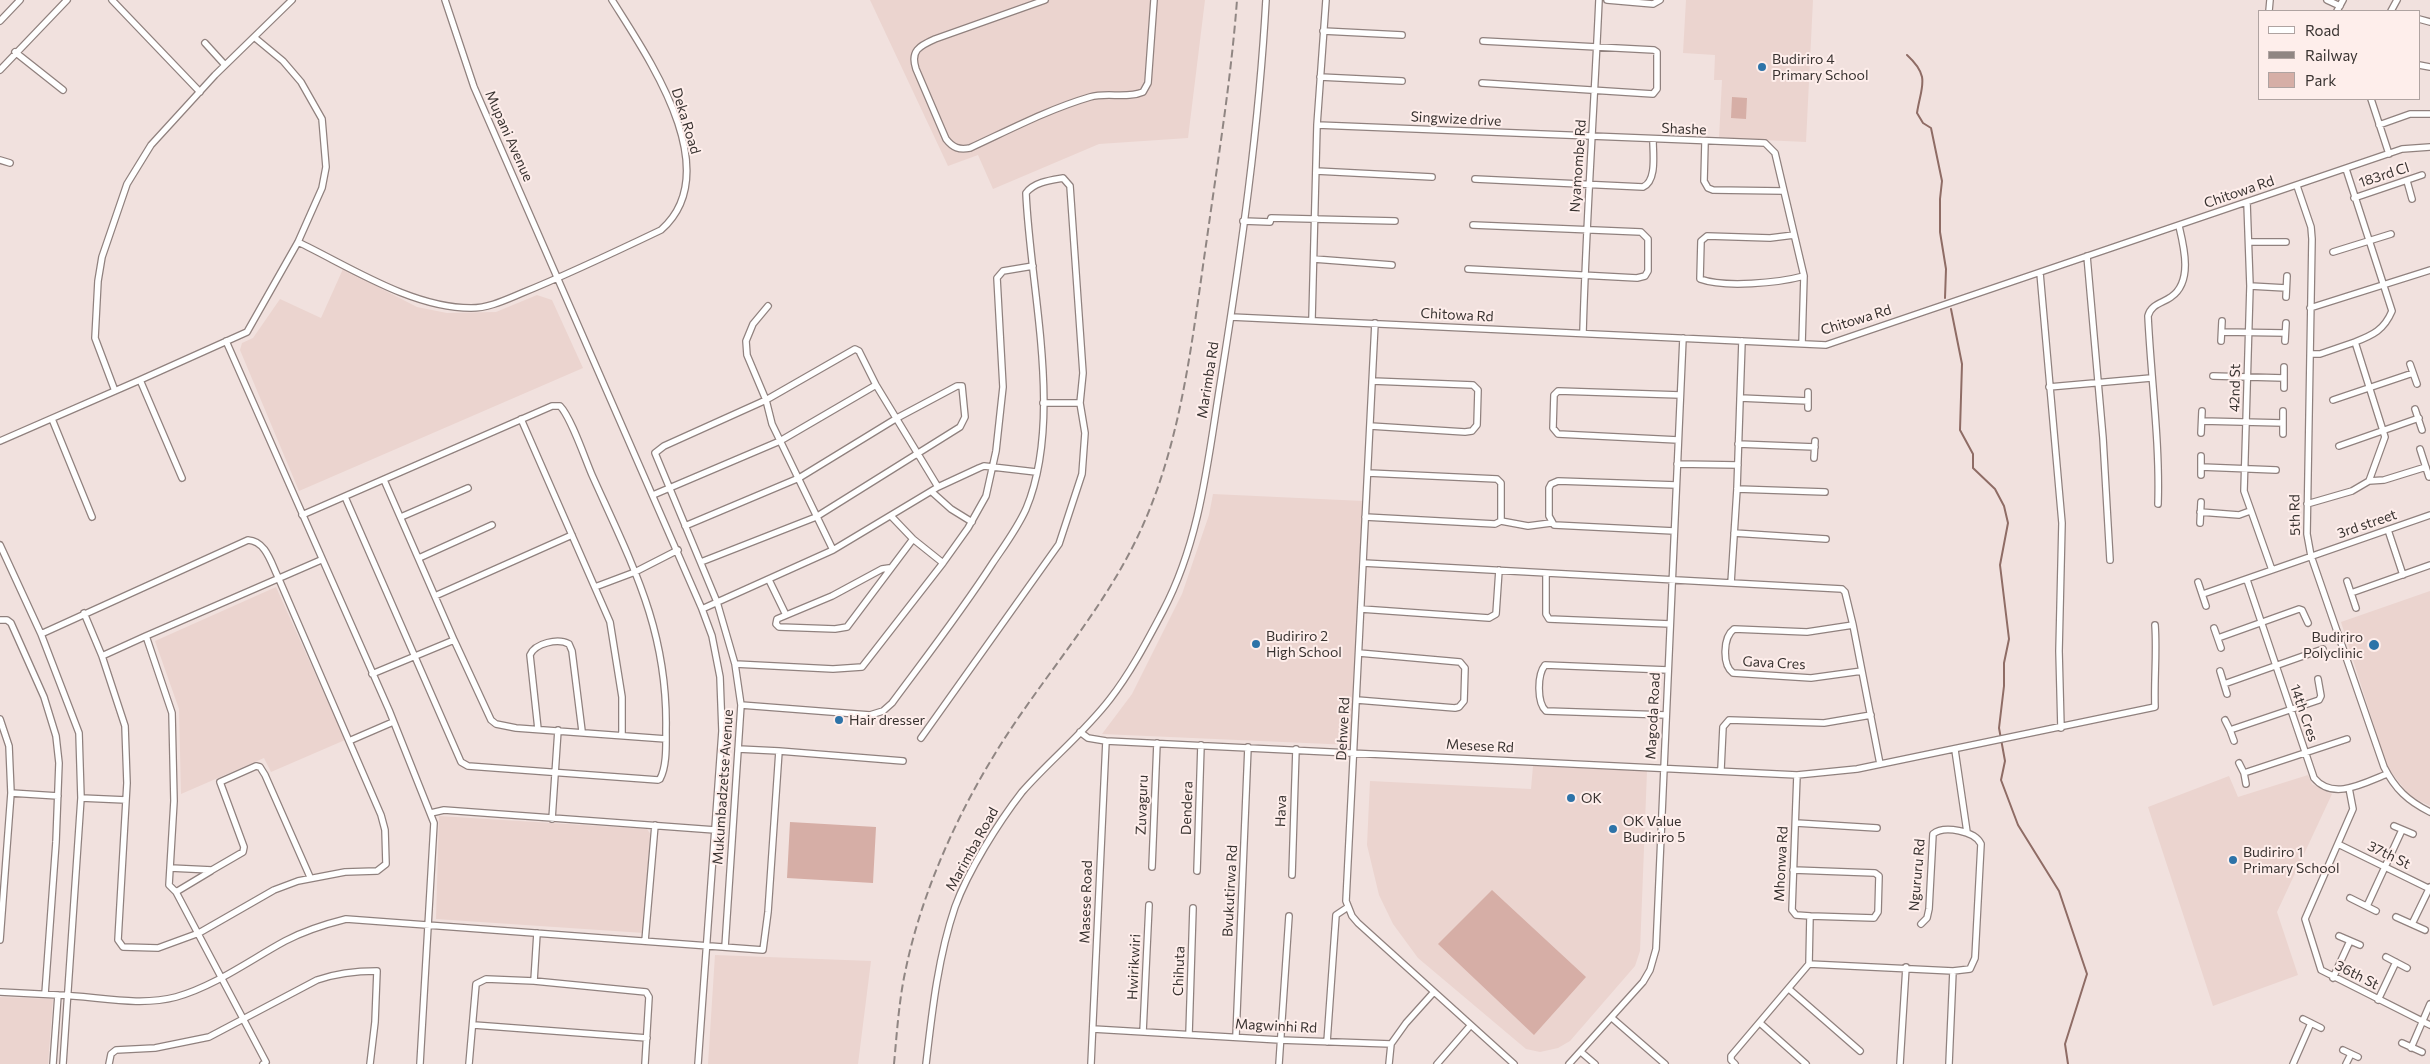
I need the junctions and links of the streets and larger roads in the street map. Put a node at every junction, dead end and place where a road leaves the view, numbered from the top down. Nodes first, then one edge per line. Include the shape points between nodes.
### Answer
1 (20, 0) edge
2 (66, 0) edge
3 (112, 0) edge
4 (292, 0) edge
5 (445, 0) edge
6 (612, 0) edge
7 (1045, 0) edge
8 (1154, 0) edge
9 (1266, 0) edge
10 (1326, 0) edge
11 (1599, 0) edge
12 (1607, 0) edge
13 (1660, 0) edge
14 (2327, 0) edge
15 (2343, 0) edge
16 (2397, 0) edge
17 (2339, 9) edge
18 (2392, 10) edge
19 (0, 21) edge
20 (1323, 31) junction
21 (1402, 35) dead end
22 (254, 37) junction
23 (1482, 41) dead end
24 (205, 43) dead end
25 (1597, 46) junction
26 (15, 52) junction
27 (225, 65) junction
28 (0, 70) edge
29 (1320, 77) junction
30 (1402, 81) dead end
31 (1482, 83) dead end
32 (63, 90) dead end
33 (1594, 91) junction
34 (200, 92) junction
35 (2370, 100) edge
36 (2430, 114) edge
37 (1317, 125) junction
38 (2379, 125) junction
39 (1593, 138) junction
40 (1653, 140) junction
41 (1705, 142) junction
42 (2430, 147) edge
43 (2389, 154) junction
44 (0, 160) edge
45 (10, 164) dead end
46 (2346, 169) junction
47 (1316, 171) junction
48 (2422, 175) dead end
49 (1432, 177) dead end
50 (1475, 179) dead end
51 (2406, 181) junction
52 (1590, 184) junction
53 (2297, 186) junction
54 (1783, 190) junction
55 (2354, 198) junction
56 (2412, 199) dead end
57 (2247, 203) junction
58 (1315, 217) junction
59 (1243, 221) junction
60 (1395, 221) dead end
61 (1473, 225) dead end
62 (2179, 226) junction
63 (1585, 229) junction
64 (2391, 234) dead end
65 (1794, 236) junction
66 (298, 242) junction
67 (2250, 242) junction
68 (2286, 242) dead end
69 (2368, 242) junction
70 (2333, 252) dead end
71 (2087, 256) junction
72 (1314, 259) junction
73 (1392, 264) dead end
74 (1032, 266) junction
75 (1468, 269) dead end
76 (2430, 270) edge
77 (2040, 273) junction
78 (1585, 276) junction
79 (1804, 276) junction
80 (2286, 276) dead end
81 (557, 279) junction
82 (2382, 285) junction
83 (2250, 286) junction
84 (2286, 288) junction
85 (2286, 297) dead end
86 (768, 306) dead end
87 (2310, 308) junction
88 (1231, 317) junction
89 (1312, 319) junction
90 (2222, 321) dead end
91 (1375, 323) junction
92 (2286, 323) dead end
93 (2222, 332) junction
94 (2248, 332) junction
95 (1583, 333) junction
96 (2285, 333) junction
97 (1683, 338) junction
98 (226, 341) junction
99 (1742, 341) junction
100 (2221, 341) dead end
101 (2285, 341) dead end
102 (2354, 342) junction
103 (1802, 344) junction
104 (2311, 354) junction
105 (2410, 364) dead end
106 (2284, 367) dead end
107 (2413, 373) junction
108 (2213, 376) dead end
109 (2248, 377) junction
110 (2150, 378) junction
111 (2284, 378) junction
112 (140, 380) junction
113 (1372, 381) junction
114 (2097, 382) junction
115 (2417, 384) dead end
116 (876, 385) junction
117 (2050, 387) junction
118 (2284, 388) dead end
119 (2370, 388) junction
120 (115, 390) junction
121 (1808, 392) dead end
122 (1680, 395) junction
123 (1740, 398) junction
124 (766, 400) junction
125 (2333, 400) dead end
126 (1808, 401) junction
127 (1043, 403) junction
128 (1080, 403) junction
129 (1808, 408) dead end
130 (2415, 409) dead end
131 (2202, 411) dead end
132 (2283, 411) dead end
133 (897, 418) junction
134 (2418, 418) junction
135 (52, 419) junction
136 (521, 419) junction
137 (2202, 421) junction
138 (2246, 422) junction
139 (2283, 423) junction
140 (1370, 426) junction
141 (2422, 430) dead end
142 (2384, 431) junction
143 (2201, 432) dead end
144 (2283, 434) dead end
145 (0, 440) edge
146 (1678, 440) junction
147 (780, 441) junction
148 (1738, 444) junction
149 (2339, 446) dead end
150 (2420, 449) dead end
151 (918, 454) junction
152 (2200, 456) dead end
153 (1814, 458) dead end
154 (1677, 464) junction
155 (1738, 465) junction
156 (2201, 467) junction
157 (2426, 467) junction
158 (994, 468) junction
159 (2244, 469) junction
160 (2276, 470) dead end
161 (1036, 472) junction
162 (1368, 473) junction
163 (2200, 476) dead end
164 (182, 478) dead end
165 (799, 478) junction
166 (2429, 478) edge
167 (384, 480) junction
168 (2369, 481) junction
169 (1676, 485) junction
170 (938, 487) junction
171 (468, 488) dead end
172 (668, 489) junction
173 (1737, 489) junction
174 (932, 492) junction
175 (1825, 492) dead end
176 (653, 495) junction
177 (345, 497) junction
178 (2200, 502) dead end
179 (2158, 504) dead end
180 (2307, 504) junction
181 (2250, 511) junction
182 (2200, 512) junction
183 (302, 515) junction
184 (891, 516) junction
185 (2430, 516) edge
186 (92, 517) dead end
187 (401, 517) junction
188 (816, 517) junction
189 (1365, 517) junction
190 (972, 522) junction
191 (1501, 522) junction
192 (1551, 523) junction
193 (2200, 523) dead end
194 (492, 525) dead end
195 (685, 526) junction
196 (2388, 530) junction
197 (1674, 531) junction
198 (1734, 533) junction
199 (572, 535) junction
200 (1826, 538) dead end
201 (913, 539) junction
202 (0, 545) edge
203 (678, 550) junction
204 (833, 550) junction
205 (2311, 556) junction
206 (419, 558) junction
207 (321, 560) junction
208 (2110, 560) dead end
209 (701, 562) junction
210 (943, 563) junction
211 (1363, 563) junction
212 (2430, 565) edge
213 (889, 568) junction
214 (1499, 570) junction
215 (2272, 570) junction
216 (635, 572) junction
217 (1546, 573) junction
218 (2403, 575) junction
219 (278, 577) junction
220 (1672, 579) junction
221 (769, 580) junction
222 (2247, 580) junction
223 (2347, 581) dead end
224 (2198, 582) dead end
225 (1731, 583) junction
226 (595, 587) junction
227 (2352, 593) junction
228 (2202, 594) junction
229 (435, 596) junction
230 (718, 602) junction
231 (2206, 606) dead end
232 (702, 608) junction
233 (2356, 608) dead end
234 (1361, 609) junction
235 (84, 613) junction
236 (786, 615) junction
237 (0, 620) edge
238 (2261, 623) junction
239 (2308, 623) dead end
240 (1670, 624) junction
241 (1853, 625) junction
242 (2155, 625) dead end
243 (2214, 628) dead end
244 (40, 634) junction
245 (146, 636) junction
246 (2218, 638) junction
247 (454, 640) junction
248 (2221, 648) dead end
249 (2323, 649) dead end
250 (1359, 654) junction
251 (415, 655) junction
252 (102, 656) junction
253 (735, 664) junction
254 (2276, 666) junction
255 (1668, 670) junction
256 (1862, 670) junction
257 (2220, 671) dead end
258 (372, 674) junction
259 (2318, 680) dead end
260 (2224, 684) junction
261 (2227, 694) dead end
262 (1357, 700) junction
263 (741, 705) junction
264 (2290, 710) junction
265 (1666, 715) junction
266 (1871, 715) junction
267 (0, 719) edge
268 (2225, 720) dead end
269 (394, 722) junction
270 (2061, 728) junction
271 (538, 730) junction
272 (558, 730) junction
273 (2230, 730) junction
274 (582, 731) junction
275 (1080, 732) junction
276 (622, 734) junction
277 (922, 738) dead end
278 (666, 739) junction
279 (2347, 739) dead end
280 (349, 741) junction
281 (1106, 741) junction
282 (2234, 741) dead end
283 (1157, 743) junction
284 (1202, 745) junction
285 (1248, 747) junction
286 (738, 749) junction
287 (1296, 749) junction
288 (1955, 750) junction
289 (779, 751) junction
290 (1354, 752) junction
291 (2305, 754) junction
292 (903, 761) dead end
293 (2239, 763) dead end
294 (1880, 764) junction
295 (1662, 767) junction
296 (1721, 769) junction
297 (555, 773) junction
298 (2244, 773) junction
299 (2387, 774) junction
300 (1797, 775) junction
301 (2246, 784) dead end
302 (2349, 788) junction
303 (12, 793) junction
304 (58, 796) junction
305 (81, 798) junction
306 (126, 800) junction
307 (2430, 812) edge
308 (431, 813) junction
309 (552, 819) junction
310 (1796, 823) junction
311 (655, 825) junction
312 (2394, 826) dead end
313 (1877, 828) dead end
314 (714, 830) junction
315 (2402, 830) junction
316 (1967, 832) junction
317 (2413, 834) dead end
318 (2338, 844) junction
319 (1152, 867) dead end
320 (2384, 867) junction
321 (170, 868) junction
322 (212, 870) junction
323 (1793, 870) junction
324 (1198, 871) dead end
325 (1292, 875) dead end
326 (310, 877) junction
327 (2430, 888) edge
328 (2, 892) edge
329 (176, 892) junction
330 (2350, 898) dead end
331 (1149, 905) dead end
332 (2367, 906) junction
333 (1193, 908) dead end
334 (1348, 908) junction
335 (2376, 911) dead end
336 (1289, 916) dead end
337 (1810, 916) junction
338 (2396, 917) dead end
339 (1921, 924) dead end
340 (2412, 924) junction
341 (430, 925) junction
342 (2426, 930) dead end
343 (199, 933) junction
344 (537, 933) junction
345 (2339, 936) dead end
346 (0, 940) edge
347 (2350, 940) junction
348 (645, 941) junction
349 (707, 945) junction
350 (2360, 945) dead end
351 (724, 947) junction
352 (2386, 957) dead end
353 (2396, 962) junction
354 (1809, 964) junction
355 (1906, 968) junction
356 (2407, 968) dead end
357 (1953, 971) junction
358 (222, 977) junction
359 (2333, 978) junction
360 (534, 981) junction
361 (1790, 989) junction
362 (0, 992) edge
363 (1433, 993) junction
364 (45, 994) junction
365 (58, 995) junction
366 (67, 996) junction
367 (2378, 1000) junction
368 (2430, 1004) edge
369 (1612, 1018) junction
370 (2303, 1019) dead end
371 (245, 1020) junction
372 (2422, 1021) junction
373 (1760, 1023) junction
374 (2311, 1023) junction
375 (474, 1025) junction
376 (2430, 1025) edge
377 (1470, 1026) junction
378 (2321, 1028) dead end
379 (1093, 1029) junction
380 (1143, 1032) junction
381 (1189, 1034) junction
382 (1236, 1036) junction
383 (646, 1038) junction
384 (1280, 1040) junction
385 (1327, 1042) junction
386 (2402, 1043) dead end
387 (1391, 1044) junction
388 (2411, 1048) junction
389 (1860, 1050) dead end
390 (2343, 1050) dead end
391 (1581, 1052) junction
392 (2422, 1052) dead end
393 (2351, 1054) junction
394 (2358, 1056) dead end
395 (1733, 1063) edge
396 (53, 1064) edge
397 (63, 1064) edge
398 (109, 1064) edge
399 (263, 1064) edge
400 (370, 1064) edge
401 (420, 1064) edge
402 (469, 1064) edge
403 (645, 1064) edge
404 (698, 1064) edge
405 (926, 1064) edge
406 (1091, 1064) edge
407 (1279, 1064) edge
408 (1389, 1064) edge
409 (1437, 1064) edge
410 (1514, 1064) edge
411 (1570, 1064) edge
412 (1595, 1064) edge
413 (1665, 1064) edge
414 (1806, 1064) edge
415 (1900, 1064) edge
416 (1949, 1064) edge
417 (2293, 1064) edge
418 (2346, 1064) edge

1 - 19 street
2 - 26 street
3 - 34 street
4 - 22 street
5 - 81 street, Mupani Avenue via 474,87
6 - 81 street, Deka Road via 664,88 675,117 686,164 684,196 661,230
7 - 8 street via 935,39 915,52 916,69 952,146 970,148 1095,96 1143,92 1148,83
9 - 59 street, Marimba Rd via 1261,73
10 - 20 street
11 - 25 street, Nyamombe Rd
12 - 13 street via 1653,4
14 - 17 street
15 - 17 street
16 - 18 street
20 - 21 street
20 - 29 street
22 - 27 street
22 - 66 street via 283,60 301,82 322,118 326,144 325,174
23 - 25 street
24 - 27 street
25 - 33 street, Nyamombe Rd
25 - 33 street via 1657,52 1657,88 1653,94
26 - 28 street
26 - 32 street
27 - 34 street
29 - 30 street
29 - 37 street
31 - 33 street
33 - 39 street, Nyamombe Rd
34 - 120 street via 151,145 127,184 102,257 95,338
35 - 38 street
36 - 38 street via 2410,114
37 - 39 street, Singwize drive
37 - 47 street
38 - 43 street
39 - 40 street, Shashe
39 - 52 street, Nyamombe Rd
40 - 41 street, Shashe
40 - 52 street via 1651,179 1647,185
41 - 54 street, Shashe via 1765,143 1772,148
41 - 54 street via 1704,181 1708,188
42 - 43 street, Chitowa Rd
43 - 46 street, Chitowa Rd
44 - 45 street
46 - 53 street, Chitowa Rd
46 - 55 street
47 - 49 street
47 - 58 street
48 - 51 street, 183rd Cl
50 - 52 street
51 - 55 street, 183rd Cl
51 - 56 street
52 - 63 street, Nyamombe Rd
53 - 57 street, Chitowa Rd
53 - 87 street, 5th Rd via 2312,233
54 - 65 street
55 - 69 street
57 - 62 street, Chitowa Rd
57 - 67 street, 42nd St
58 - 59 street
58 - 60 street
58 - 72 street
59 - 88 street, Marimba Rd
61 - 63 street
62 - 71 street, Chitowa Rd
62 - 110 street via 2184,248 2184,276 2176,293 2149,312
63 - 78 street, Nyamombe Rd
63 - 78 street via 1641,232 1649,244 1648,271 1644,277
64 - 69 street
65 - 79 street
65 - 79 street via 1707,236 1701,241 1700,279 1734,283 1775,282
66 - 81 street, Deka Road via 401,292 432,303 470,308 488,306
66 - 98 street via 252,326 242,335
67 - 68 street
67 - 83 street, 42nd St
69 - 70 street
69 - 82 street
71 - 77 street, Chitowa Rd
71 - 114 street
72 - 73 street
72 - 89 street
74 - 127 street
74 - 128 street via 1027,191 1044,182 1063,178 1069,183 1071,196 1083,374
74 - 158 street via 1004,271 996,280 1003,387
75 - 78 street
76 - 82 street
77 - 103 street, Chitowa Rd via 1833,344
77 - 117 street
78 - 95 street, Nyamombe Rd
79 - 103 street
80 - 84 street
81 - 176 street, Mupani Avenue
82 - 87 street
82 - 102 street via 2392,311 2387,323 2377,333
83 - 84 street
83 - 94 street, 42nd St
84 - 85 street
86 - 124 street via 753,324 746,341 747,355
87 - 104 street, 5th Rd
88 - 89 street, Chitowa Rd
88 - 275 street, Marimba Rd via 1201,500 1190,545 1164,608 1141,651 1110,699
89 - 91 street, Chitowa Rd
90 - 93 street
91 - 95 street, Chitowa Rd
91 - 113 street, Dehwe Rd
92 - 96 street
93 - 94 street
93 - 100 street
94 - 96 street
94 - 109 street, 42nd St
95 - 97 street, Chitowa Rd
96 - 101 street
97 - 99 street, Chitowa Rd
97 - 122 street, Magoda Road
98 - 112 street
98 - 183 street
99 - 103 street, Chitowa Rd
99 - 123 street
102 - 104 street
102 - 119 street
104 - 180 street, 5th Rd
105 - 107 street
106 - 111 street
107 - 115 street
107 - 119 street
108 - 109 street
109 - 111 street
109 - 138 street, 42nd St
110 - 114 street
110 - 179 street via 2159,475
111 - 118 street
112 - 120 street
112 - 164 street
113 - 140 street, Dehwe Rd
113 - 140 street via 1473,385 1478,390 1477,425 1472,431 1465,432
114 - 117 street
114 - 208 street
116 - 124 street, Mukumbadzetse Avenue via 859,351 853,349
116 - 133 street, Mukumbadzetse Avenue
116 - 147 street
117 - 270 street via 2062,523
119 - 125 street
119 - 142 street
120 - 135 street
121 - 126 street
122 - 146 street, Magoda Road
122 - 146 street via 1558,390 1554,395 1553,430 1558,434
123 - 126 street
123 - 148 street
124 - 147 street via 768,414
124 - 172 street, Mukumbadzetse Avenue via 658,450 655,456
126 - 129 street
127 - 128 street
127 - 161 street
128 - 277 street via 1085,433 1082,474 1059,544
130 - 134 street
131 - 137 street
132 - 139 street
133 - 151 street, Mukumbadzetse Avenue
133 - 151 street via 962,386 965,417 962,424
133 - 165 street
134 - 141 street
134 - 142 street
135 - 145 street
135 - 186 street
136 - 167 street
136 - 199 street
136 - 216 street via 552,406 563,410
137 - 138 street
137 - 143 street
138 - 139 street
138 - 159 street, 42nd St
139 - 144 street
140 - 162 street, Dehwe Rd
142 - 149 street
142 - 168 street via 2384,443
146 - 154 street, Magoda Road
147 - 165 street
147 - 172 street
148 - 153 street via 1815,444
148 - 155 street
150 - 157 street
151 - 170 street, Mukumbadzetse Avenue
151 - 188 street
152 - 156 street
154 - 155 street
154 - 169 street, Magoda Road
155 - 173 street
156 - 159 street
156 - 163 street
157 - 166 street
157 - 168 street via 2384,480
158 - 161 street
158 - 170 street via 978,468
158 - 190 street via 984,501
159 - 160 street
159 - 181 street, 42nd St via 2244,491
161 - 263 street via 1027,507 1016,528 957,615 886,708 870,715
162 - 189 street, Dehwe Rd
162 - 191 street via 1497,479 1501,483
165 - 188 street
165 - 195 street
167 - 177 street
167 - 187 street
168 - 180 street via 2352,491
169 - 192 street via 1554,482 1549,488
169 - 197 street, Magoda Road
170 - 174 street
171 - 187 street
172 - 176 street
172 - 195 street, Mukumbadzetse Avenue
173 - 175 street
173 - 198 street
174 - 184 street
174 - 190 street
176 - 203 street, Mupani Avenue
177 - 183 street
177 - 251 street
178 - 182 street
180 - 205 street, 5th Rd via 2305,519
181 - 182 street via 2239,514
181 - 215 street, 42nd St
182 - 193 street
183 - 207 street
184 - 201 street
184 - 204 street
185 - 196 street, 3rd street
187 - 206 street
188 - 204 street
188 - 209 street
189 - 191 street
189 - 211 street, Dehwe Rd
190 - 210 street
191 - 192 street via 1528,526
192 - 197 street
194 - 206 street
195 - 209 street, Mukumbadzetse Avenue
196 - 205 street, 3rd street
196 - 218 street
197 - 220 street, Magoda Road
198 - 200 street
198 - 225 street
199 - 226 street
199 - 229 street
201 - 210 street
201 - 213 street
202 - 244 street
203 - 216 street
203 - 232 street, Mupani Avenue
204 - 221 street
205 - 215 street, 3rd street
205 - 299 street, 5th Rd
206 - 229 street
207 - 219 street
207 - 258 street
209 - 230 street, Mukumbadzetse Avenue
210 - 253 street via 862,667 833,669
211 - 214 street
211 - 234 street, Dehwe Rd
212 - 218 street
213 - 236 street
213 - 236 street via 847,626 835,629 778,627 778,619
214 - 217 street
214 - 234 street via 1496,614 1489,618
215 - 222 street, 3rd street
216 - 226 street
216 - 278 street via 651,614 661,654
217 - 220 street
217 - 240 street via 1546,614 1549,619
218 - 227 street
219 - 235 street via 262,545 257,540 248,540
219 - 245 street
219 - 280 street
220 - 225 street
220 - 240 street, Magoda Road
221 - 230 street
221 - 236 street
222 - 228 street, 3rd street
222 - 238 street, 14th Cres
223 - 227 street
224 - 228 street
225 - 241 street via 1842,589
226 - 276 street via 610,622 615,646 622,697
227 - 233 street
228 - 231 street
229 - 247 street
230 - 232 street
230 - 253 street, Mukumbadzetse Avenue
232 - 314 street, Mupani Avenue via 713,643 722,696
234 - 250 street, Dehwe Rd
235 - 244 street
235 - 252 street
237 - 304 street via 11,623 51,720 59,763
238 - 239 street via 2299,609
238 - 246 street
238 - 254 street, 14th Cres
240 - 255 street, Magoda Road
241 - 256 street
241 - 256 street, Gava Cres via 1807,632 1734,629 1726,638 1727,665 1733,673 1799,678
242 - 270 street, Mesese Rd via 2155,707
243 - 246 street
244 - 305 street via 78,733
245 - 252 street
245 - 321 street via 172,712 174,801
246 - 248 street
247 - 251 street
247 - 271 street via 491,720 501,726
249 - 254 street
250 - 262 street, Dehwe Rd
250 - 262 street via 1462,663 1465,668 1464,701 1457,707
251 - 258 street
251 - 297 street via 461,762 468,766
252 - 306 street via 125,726
253 - 263 street, Mukumbadzetse Avenue
254 - 260 street
254 - 264 street, 14th Cres
255 - 265 street, Magoda Road
255 - 265 street via 1545,665 1541,672 1540,697 1546,711
256 - 266 street
257 - 260 street
258 - 269 street
259 - 264 street via 2319,700
260 - 261 street
262 - 290 street, Dehwe Rd
263 - 286 street, Mukumbadzetse Avenue
264 - 273 street
264 - 291 street, 14th Cres
265 - 295 street, Magoda Road
266 - 294 street
266 - 296 street via 1824,723 1727,721 1723,726
267 - 303 street via 9,746
268 - 273 street
269 - 280 street
269 - 308 street
270 - 288 street, Mesese Rd
271 - 272 street
271 - 274 street via 530,655 534,650 558,640 569,644 572,651
272 - 274 street
272 - 297 street
273 - 282 street
274 - 276 street
275 - 281 street, Mesese Rd via 1088,738
275 - 405 street, Marimba Road via 1011,806 968,878 956,906 939,976
276 - 278 street
278 - 297 street via 663,773 658,780
279 - 291 street
280 - 326 street via 381,815 386,864 377,871
281 - 283 street, Mesese Rd
281 - 379 street, Masese Road
283 - 284 street, Mesese Rd
283 - 319 street, Zuvaguru
284 - 285 street, Mesese Rd
284 - 324 street, Dendera
285 - 287 street, Mesese Rd
285 - 382 street, Bvukutirwa Rd
286 - 289 street
286 - 351 street, Mukumbadzetse Avenue
287 - 290 street, Mesese Rd
287 - 325 street, Hava
288 - 294 street, Mesese Rd
288 - 316 street
289 - 292 street
289 - 351 street via 765,943 763,950
290 - 295 street, Mesese Rd
290 - 334 street, Dehwe Rd
291 - 298 street
291 - 302 street, 14th Cres via 2319,784 2338,790
293 - 298 street
294 - 300 street, Mesese Rd
295 - 296 street, Mesese Rd
295 - 369 street, Magoda Road via 1654,955 1648,976
296 - 300 street, Mesese Rd
297 - 309 street
298 - 301 street
299 - 302 street, 14th Cres
299 - 307 street, 5th Rd via 2405,798
300 - 310 street, Mhonwa Rd
302 - 318 street via 2353,808
303 - 304 street
303 - 328 street
304 - 364 street
305 - 306 street
305 - 366 street
306 - 343 street via 118,940 123,947 158,948
308 - 309 street via 444,810
308 - 341 street via 435,835
309 - 311 street
310 - 313 street
310 - 323 street, Mhonwa Rd
311 - 314 street
311 - 348 street
312 - 315 street
314 - 349 street, Mupani Avenue
315 - 317 street
315 - 320 street
316 - 339 street, Ngururu Rd via 1939,830 1932,835 1929,909
316 - 357 street via 1981,844 1975,958 1968,970
318 - 320 street, 37th St
318 - 359 street, 36th St via 2305,919 2321,970
320 - 327 street, 37th St
320 - 332 street
321 - 322 street
321 - 329 street via 169,885
322 - 326 street via 244,850 220,782 256,766 265,775
322 - 329 street
323 - 337 street, Mhonwa Rd via 1792,910 1796,915
323 - 337 street via 1875,873 1879,876 1878,912 1874,918
326 - 343 street via 274,890
327 - 340 street
328 - 346 street
329 - 343 street
330 - 332 street
331 - 380 street, Hwirikwiri
332 - 335 street
333 - 381 street, Chihuta
334 - 363 street via 1358,923
334 - 385 street via 1336,915
336 - 384 street
337 - 354 street
338 - 340 street
340 - 342 street
341 - 344 street
341 - 358 street via 346,919 326,924 287,940
341 - 401 street
343 - 358 street
344 - 348 street
344 - 360 street
345 - 347 street
347 - 350 street
347 - 359 street
348 - 349 street
349 - 351 street
349 - 404 street, Mupani Avenue
352 - 353 street
353 - 356 street
353 - 367 street
354 - 355 street
354 - 361 street
355 - 357 street
355 - 415 street
357 - 416 street
358 - 366 street via 176,997 156,1000
358 - 371 street
359 - 367 street, 36th St
360 - 375 street via 479,981 476,984
360 - 383 street via 646,992 649,997
361 - 373 street
361 - 389 street
362 - 364 street
363 - 377 street
363 - 387 street
364 - 365 street
365 - 366 street
365 - 396 street
366 - 397 street
367 - 372 street, 36th St
368 - 372 street
369 - 391 street, Magoda Road
369 - 413 street
370 - 374 street
371 - 398 street via 188,1043 116,1050 111,1054
371 - 399 street via 266,1062
371 - 400 street via 317,980 350,971 377,971
372 - 376 street, 36th St
372 - 388 street
373 - 395 street via 1731,1056
373 - 414 street
374 - 378 street
374 - 417 street
375 - 383 street
375 - 402 street
377 - 409 street
377 - 410 street
379 - 380 street, Magwinhi Rd
379 - 406 street, Masese Road
380 - 381 street, Magwinhi Rd
381 - 382 street, Magwinhi Rd
382 - 384 street, Magwinhi Rd
383 - 403 street
384 - 385 street, Magwinhi Rd
384 - 407 street
385 - 387 street, Magwinhi Rd
386 - 388 street
387 - 408 street
388 - 392 street
390 - 393 street
391 - 411 street, Magoda Road
391 - 412 street
393 - 394 street
393 - 418 street

